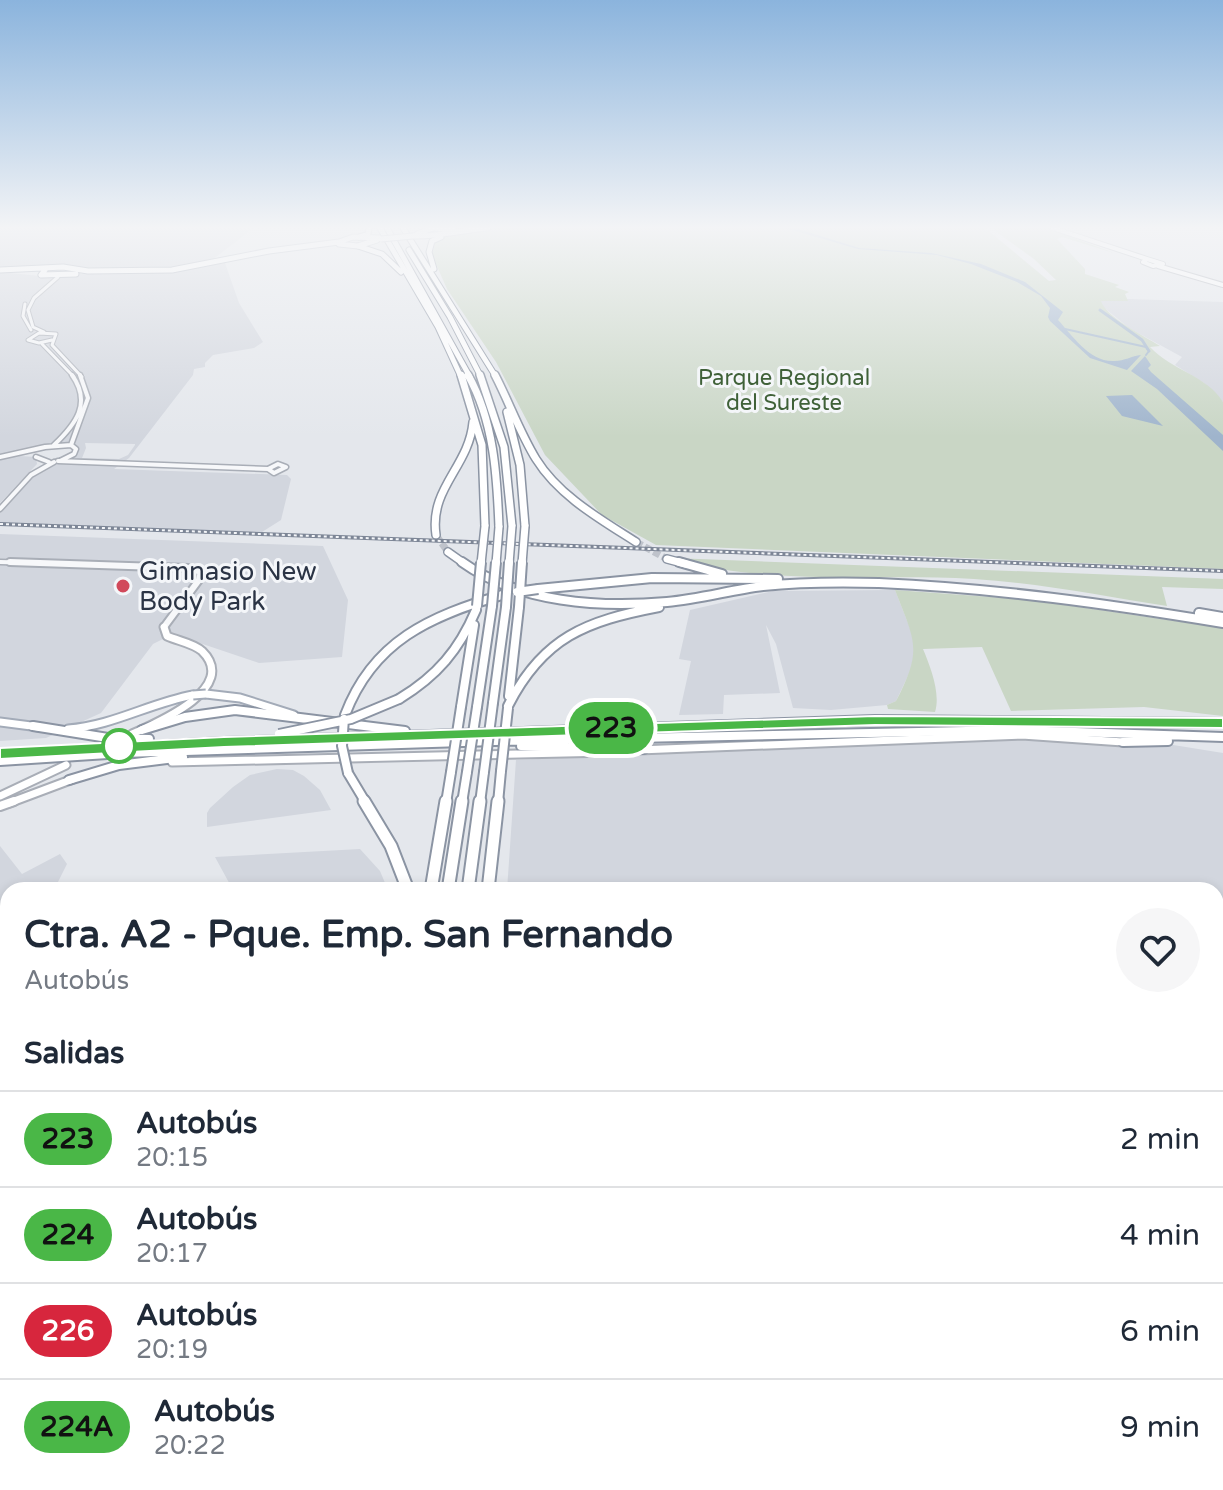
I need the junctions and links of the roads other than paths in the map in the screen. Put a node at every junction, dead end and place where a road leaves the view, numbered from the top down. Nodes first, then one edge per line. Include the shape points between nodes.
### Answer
1 (30, 298) edge
2 (35, 298) edge
3 (417, 298) edge
4 (419, 298) edge
5 (427, 298) edge
6 (438, 298) edge
7 (446, 298) edge
8 (447, 298) edge
9 (449, 302) junction
10 (425, 308) junction
11 (44, 332) junction
12 (32, 335) junction
13 (52, 340) junction
14 (39, 343) junction
15 (501, 390) junction
16 (472, 411) junction
17 (54, 445) junction
18 (71, 445) junction
19 (44, 448) junction
20 (74, 454) junction
21 (494, 454) junction
22 (0, 458) edge
23 (37, 458) junction
24 (56, 462) junction
25 (84, 463) junction
26 (268, 469) dead end
27 (0, 506) edge
28 (485, 526) junction
29 (436, 535) tunnel mouth
30 (636, 542) tunnel mouth
31 (448, 552) tunnel mouth
32 (667, 559) tunnel mouth
33 (0, 562) edge
34 (792, 579) junction
35 (752, 588) junction
36 (476, 608) junction
37 (1223, 622) edge
38 (164, 627) joint
39 (508, 707) junction
40 (898, 715) dead end
41 (306, 718) junction
42 (967, 719) junction
43 (695, 720) dead end
44 (0, 722) edge
45 (1223, 723) edge
46 (33, 726) junction
47 (142, 730) junction
48 (564, 730) junction
49 (132, 734) dead end
50 (465, 734) junction
51 (188, 738) junction
52 (1223, 739) edge
53 (1123, 742) joint
54 (406, 745) junction
55 (300, 748) junction
56 (644, 749) junction
57 (0, 751) edge
58 (0, 761) edge
59 (66, 765) dead end
60 (69, 780) junction
61 (0, 796) edge
62 (0, 806) edge
63 (405, 882) edge
64 (432, 882) edge
65 (449, 882) edge
66 (469, 882) edge
67 (489, 882) edge

1 - 12 street via 23,310
2 - 11 street via 28,310 33,327
3 - 10 highway
4 - 10 highway
5 - 21 highway via 477,390
6 - 66 highway, bridge via 488,388 509,465 512,526 506,607
7 - 9 highway
8 - 9 highway
9 - 15 highway
10 - 16 highway
11 - 12 street
11 - 13 street via 56,334
12 - 14 street via 29,341
13 - 14 street
13 - 18 street via 90,393
14 - 17 street via 80,383 84,394 78,417
15 - 30 highway via 536,459 557,485
15 - 39 highway, bridge via 520,465 525,526
16 - 28 highway via 484,466
16 - 29 highway via 471,443 433,508
17 - 18 street
17 - 19 street
18 - 20 street
19 - 22 street
19 - 23 street
20 - 24 street
20 - 25 street
21 - 28 highway
21 - 65 highway, bridge via 499,527 492,606
22 - 23 street
23 - 24 street
23 - 27 street via 35,468
24 - 25 street
24 - 27 street via 31,475
25 - 26 street
28 - 36 highway, bridge
31 - 35 highway via 493,579 580,600 665,602
32 - 34 highway via 727,575
33 - 38 street via 201,572
34 - 37 highway via 990,584
34 - 63 highway, bridge via 652,578 538,589 443,614 393,644 362,678 345,715 342,746 348,773 391,846
35 - 37 highway via 810,583 1011,590
35 - 39 highway via 609,617 575,630 529,666
36 - 51 highway, bridge via 450,661 399,699 351,719 279,734
36 - 64 highway, bridge
38 - 47 main road via 167,636 203,652 211,676 191,703
39 - 67 highway, bridge
40 - 42 highway
41 - 46 main road, bridge via 240,698 206,694 159,702 89,728
41 - 47 highway via 235,710
41 - 50 highway
42 - 45 highway
42 - 48 highway
43 - 48 highway
44 - 46 main road
46 - 51 highway via 108,738
47 - 49 main road
48 - 50 highway
50 - 57 highway
51 - 57 highway
52 - 53 highway
52 - 54 highway via 1015,730
53 - 56 main road via 986,735
54 - 55 highway
54 - 56 highway
55 - 58 highway
55 - 60 highway via 150,760
56 - 60 main road via 170,762
59 - 61 main road
60 - 62 main road

